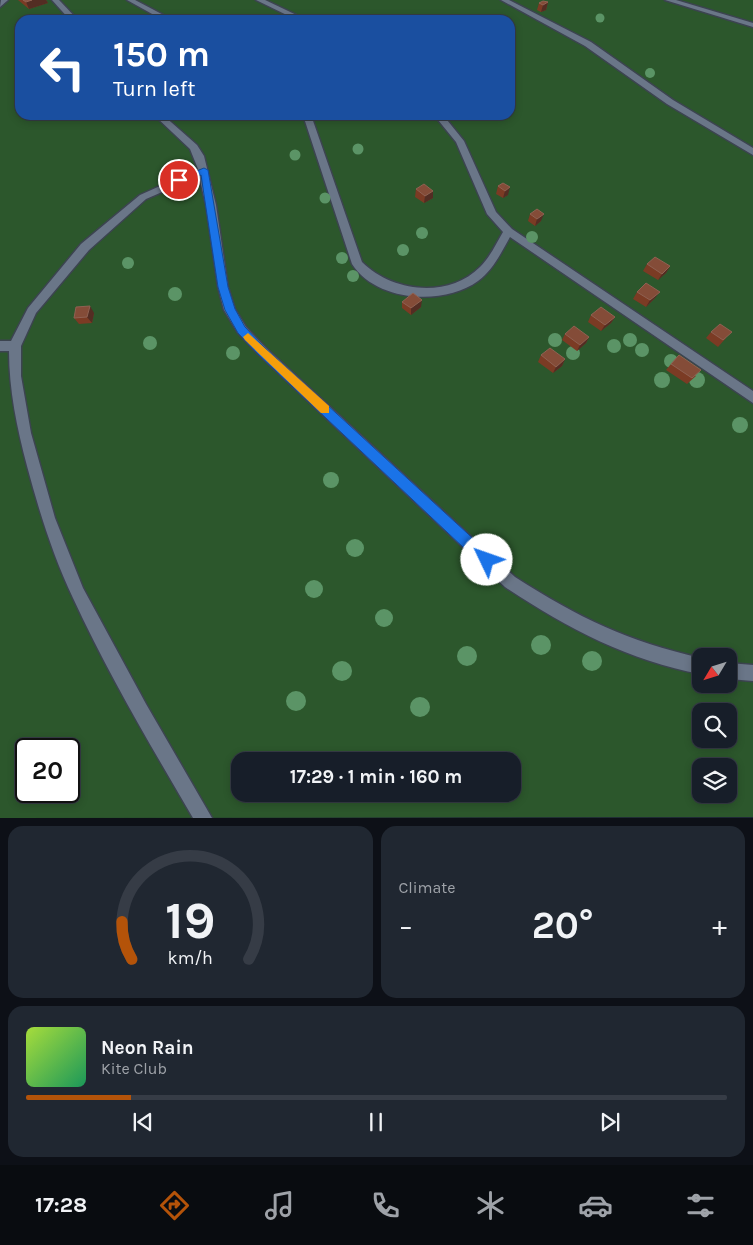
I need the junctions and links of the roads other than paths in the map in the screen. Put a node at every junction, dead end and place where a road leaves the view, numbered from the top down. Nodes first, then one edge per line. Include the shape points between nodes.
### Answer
1 (5, 0) edge
2 (55, 0) edge
3 (130, 0) edge
4 (259, 0) edge
5 (504, 0) edge
6 (668, 0) edge
7 (0, 5) edge
8 (69, 15) edge
9 (159, 15) edge
10 (292, 15) edge
11 (753, 25) edge
12 (164, 120) edge
13 (309, 120) edge
14 (442, 120) edge
15 (753, 152) edge
16 (204, 170) junction
17 (508, 231) junction
18 (0, 346) edge
19 (15, 346) junction
20 (753, 398) edge
21 (692, 664) edge
22 (738, 672) edge
23 (753, 673) edge
24 (203, 818) edge

1 - 7 lane
2 - 8 lane
3 - 9 lane
4 - 10 lane
5 - 15 lane via 588,44 663,98
6 - 11 lane
12 - 16 lane via 194,146
13 - 17 lane via 357,264 382,283 420,291 458,285 484,270
14 - 17 lane via 460,141 492,214
16 - 19 lane via 143,197 85,247 32,311
16 - 21 lane via 223,287 230,310 242,330 262,351 510,582 555,612 606,638 669,660
17 - 20 lane
18 - 19 lane
19 - 24 lane via 25,432 51,527 78,593 140,710
22 - 23 lane

